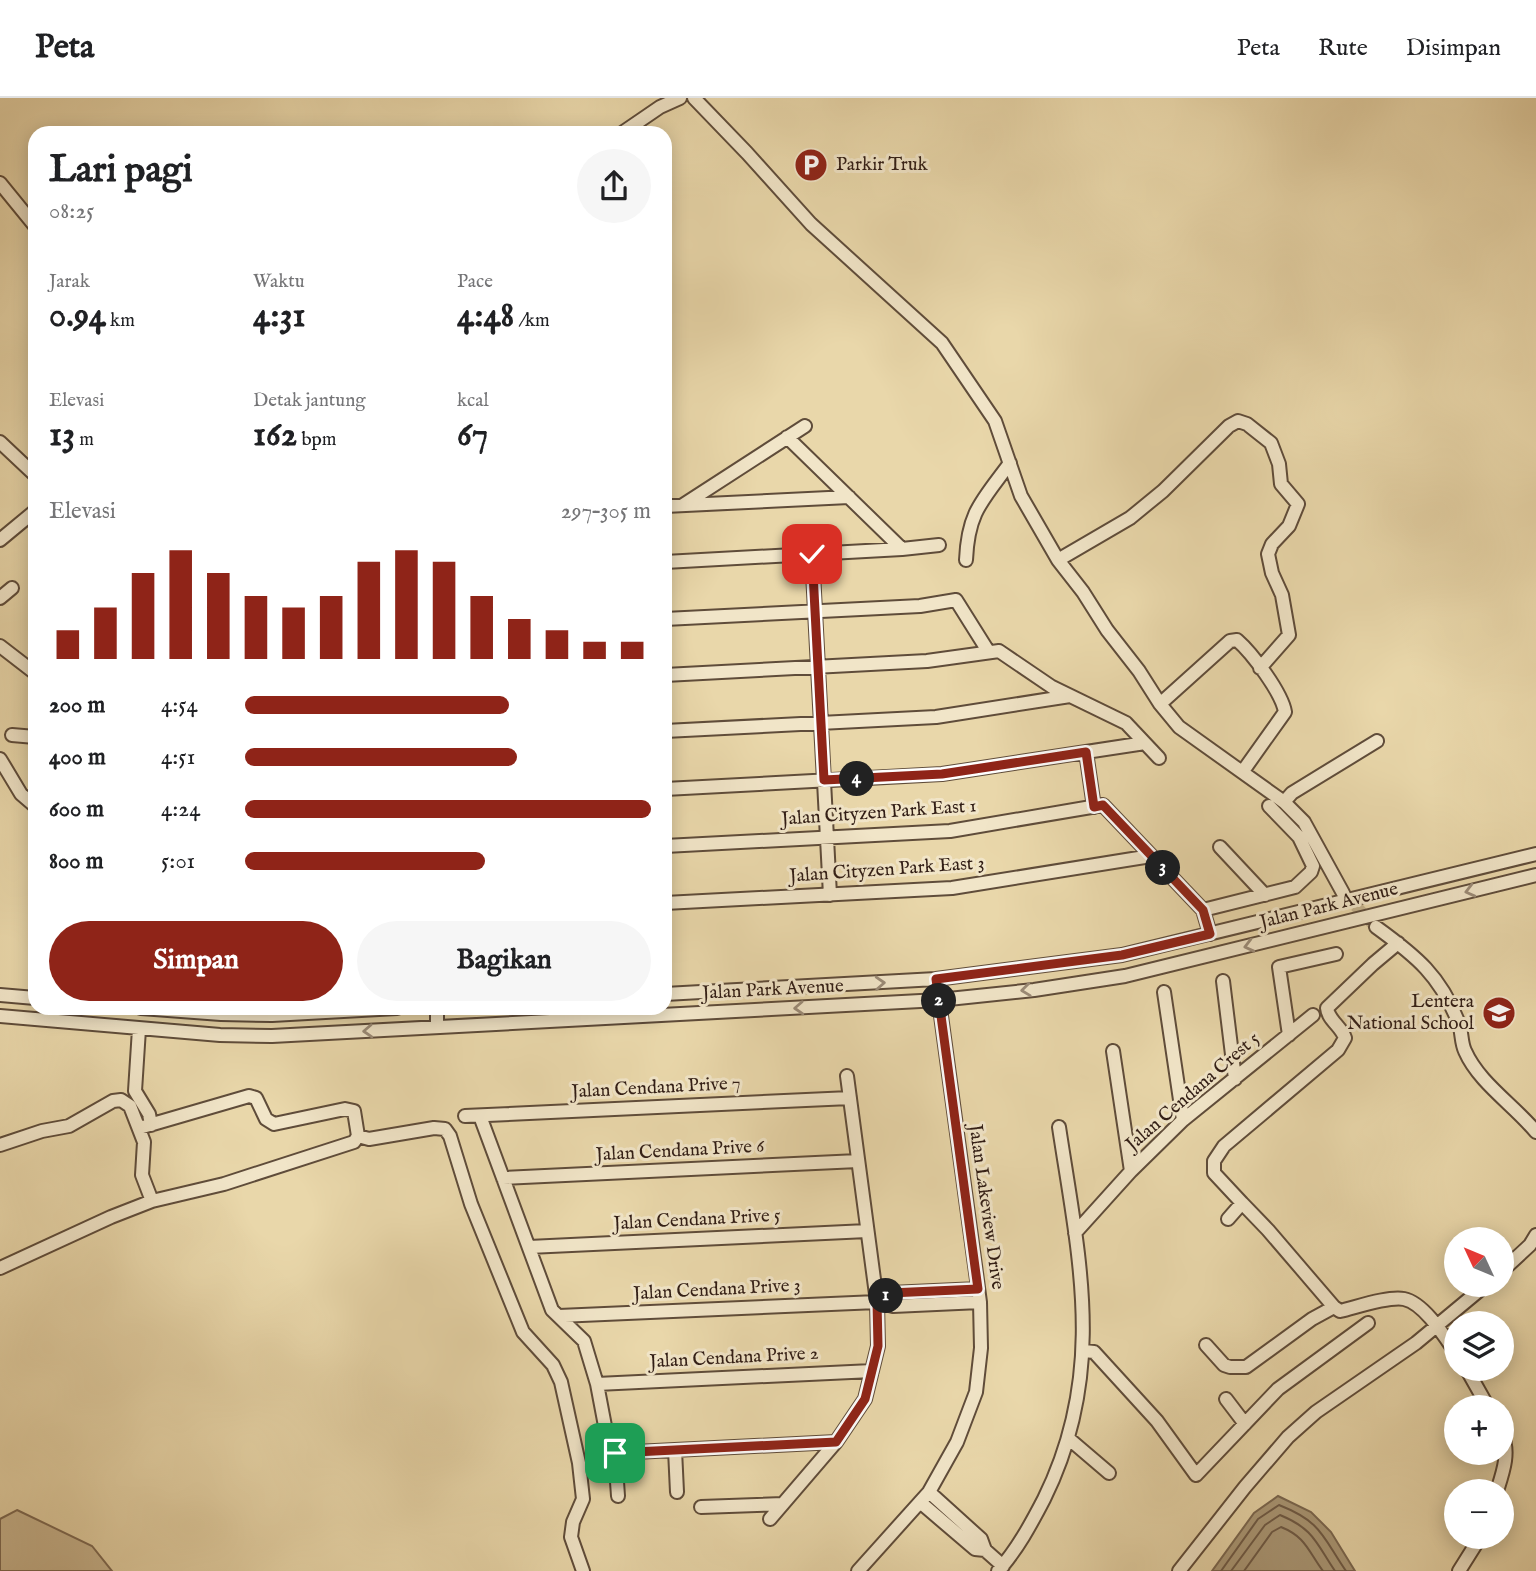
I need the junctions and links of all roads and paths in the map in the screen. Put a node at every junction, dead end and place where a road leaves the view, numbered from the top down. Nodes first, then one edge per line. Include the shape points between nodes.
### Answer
1 (680, 98) edge
2 (694, 98) edge
3 (632, 126) edge
4 (0, 183) edge
5 (28, 217) edge
6 (805, 426) dead end
7 (787, 438) junction
8 (0, 442) edge
9 (1010, 463) junction
10 (28, 468) edge
11 (849, 497) junction
12 (683, 505) junction
13 (672, 506) edge
14 (28, 517) edge
15 (0, 540) edge
16 (939, 545) dead end
17 (902, 549) junction
18 (812, 554) junction
19 (966, 560) dead end
20 (1058, 560) junction
21 (672, 562) edge
22 (12, 588) dead end
23 (0, 598) edge
24 (815, 611) junction
25 (672, 619) edge
26 (0, 646) edge
27 (988, 651) junction
28 (818, 667) junction
29 (28, 668) edge
30 (1260, 668) junction
31 (672, 675) edge
32 (1070, 696) junction
33 (1160, 704) junction
34 (821, 723) junction
35 (672, 731) edge
36 (12, 735) dead end
37 (28, 736) edge
38 (1377, 741) dead end
39 (1145, 743) junction
40 (1086, 752) junction
41 (1159, 758) dead end
42 (0, 759) edge
43 (1243, 771) junction
44 (824, 780) junction
45 (672, 789) edge
46 (28, 800) edge
47 (1284, 802) junction
48 (1269, 806) dead end
49 (1094, 807) junction
50 (827, 838) junction
51 (672, 846) edge
52 (1220, 847) dead end
53 (1536, 854) edge
54 (1151, 856) junction
55 (1536, 875) edge
56 (1343, 893) tunnel mouth
57 (830, 895) junction
58 (1265, 895) junction
59 (672, 903) edge
60 (1203, 910) junction
61 (1376, 927) tunnel mouth
62 (1210, 934) junction
63 (1398, 943) junction
64 (1336, 954) dead end
65 (1122, 955) junction
66 (1125, 976) junction
67 (936, 979) junction
68 (1223, 981) dead end
69 (1164, 992) dead end
70 (672, 994) edge
71 (0, 995) edge
72 (28, 997) edge
73 (939, 1000) junction
74 (672, 1014) edge
75 (56, 1015) edge
76 (437, 1015) edge
77 (661, 1015) edge
78 (1313, 1015) dead end
79 (0, 1016) edge
80 (438, 1027) junction
81 (139, 1029) junction
82 (1289, 1035) junction
83 (1113, 1051) dead end
84 (847, 1076) dead end
85 (1235, 1079) junction
86 (849, 1098) junction
87 (465, 1116) dead end
88 (480, 1116) junction
89 (1183, 1120) junction
90 (145, 1127) junction
91 (1059, 1127) dead end
92 (1536, 1132) edge
93 (358, 1136) junction
94 (0, 1145) edge
95 (858, 1161) junction
96 (1131, 1171) junction
97 (503, 1178) junction
98 (152, 1200) junction
99 (1242, 1203) junction
100 (1227, 1219) dead end
101 (867, 1231) junction
102 (1075, 1233) junction
103 (1536, 1235) edge
104 (529, 1247) junction
105 (1514, 1260) edge
106 (0, 1268) edge
107 (979, 1296) junction
108 (1472, 1297) edge
109 (877, 1301) junction
110 (1334, 1307) junction
111 (558, 1316) junction
112 (1368, 1323) dead end
113 (1437, 1326) junction
114 (1444, 1336) edge
115 (1206, 1345) dead end
116 (1084, 1351) junction
117 (872, 1371) junction
118 (597, 1384) junction
119 (1226, 1399) dead end
120 (1245, 1424) junction
121 (1068, 1438) junction
122 (836, 1442) junction
123 (675, 1450) junction
124 (615, 1453) junction
125 (1109, 1473) dead end
126 (677, 1492) dead end
127 (618, 1496) dead end
128 (924, 1497) junction
129 (783, 1504) junction
130 (701, 1507) dead end
131 (770, 1519) dead end
132 (1473, 1549) edge
133 (1000, 1568) edge
134 (583, 1571) edge
135 (858, 1571) edge
136 (1179, 1571) edge
137 (1460, 1571) edge

1 - 3 street
2 - 9 street via 811,224 942,343 995,421
4 - 5 street
6 - 7 street
7 - 11 street
7 - 12 street
8 - 10 street
9 - 19 street via 972,517
9 - 20 street via 1021,496
11 - 12 street
11 - 17 street
12 - 13 street
14 - 15 street
16 - 17 street
17 - 18 street
18 - 21 street
18 - 24 street
20 - 30 street via 1130,518 1229,426 1238,421 1247,424 1270,443 1281,484 1298,504 1289,526 1268,554 1289,635
20 - 33 street
22 - 23 street
24 - 25 street
24 - 27 street via 956,600
24 - 28 street
26 - 29 street
27 - 28 street via 927,661
27 - 32 street via 999,650
28 - 31 street
28 - 34 street
30 - 33 street via 1244,646 1230,641
30 - 43 street via 1285,712
32 - 34 street via 936,717
32 - 39 street via 1126,723
33 - 43 street via 1179,727
34 - 35 street
34 - 44 street
36 - 37 street
38 - 47 street
39 - 40 street
39 - 41 street
40 - 44 street via 942,774
40 - 49 street
42 - 46 street
43 - 47 street
44 - 45 street
44 - 50 street
47 - 56 street via 1304,822
48 - 58 street via 1298,837 1312,866 1295,887
49 - 50 street, Jalan Cityzen Park East 1 via 950,831
49 - 54 street via 1103,805
50 - 51 street, Jalan Cityzen Park East 1
50 - 57 street
52 - 58 street
53 - 62 street, Jalan Park Avenue
54 - 57 street, Jalan Cityzen Park East 3 via 952,888
54 - 60 street
55 -> 66 street, Jalan Park Avenue
57 - 59 street, Jalan Cityzen Park East 3
58 - 60 street
60 - 62 street
61 - 63 street
62 - 65 street, Jalan Park Avenue
63 - 92 street via 1425,965 1440,985 1460,1026 1464,1050 1480,1073
63 - 99 street via 1327,1008 1345,1038 1338,1050 1249,1123 1214,1161 1214,1173
64 - 82 street via 1279,967
65 - 66 street
65 - 67 street, Jalan Park Avenue
66 -> 73 street, Jalan Park Avenue
70 -> 67 street, Jalan Park Avenue
67 - 73 street, Jalan Lakeview Drive
68 - 85 street
69 - 89 street
71 - 72 street
73 -> 74 street, Jalan Park Avenue
73 - 107 street, Jalan Lakeview Drive
75 - 79 street, Jalan Park Avenue
75 - 81 street, Jalan Park Avenue
76 - 80 street
77 -> 80 street, Jalan Park Avenue
78 - 82 street, Jalan Cendana Crest 5
80 -> 81 street, Jalan Park Avenue via 272,1036
81 - 90 street via 135,1091 149,1114
82 - 85 street, Jalan Cendana Crest 5
83 - 96 street
84 - 86 street
85 - 89 street, Jalan Cendana Crest 5
86 - 88 street, Jalan Cendana Prive 7
86 - 95 street
87 - 88 street, Jalan Cendana Prive 7
88 - 97 street
89 - 96 street, Jalan Cendana Crest 5
90 - 93 street via 249,1096 256,1098 266,1119 274,1124 354,1111
90 - 94 street via 121,1100 69,1126
90 - 98 street via 142,1175
91 - 102 street
93 - 98 street via 354,1142 224,1184
93 - 134 street via 369,1139 434,1128 445,1129 450,1136 471,1204 523,1332 553,1365 561,1382 581,1475 583,1499 571,1537
95 - 97 street, Jalan Cendana Prive 6
95 - 101 street
96 - 102 street, Jalan Cendana Crest 5
97 - 104 street
98 - 106 street
99 - 100 street
99 - 110 street
101 - 104 street, Jalan Cendana Prive 5
101 - 109 street
102 - 116 street via 1082,1272
103 - 105 street
104 - 111 street
107 - 109 street, Jalan Cendana Prive 3 via 893,1306
107 - 128 street, Jalan Lakeview Drive via 981,1348 976,1392 957,1442
108 - 113 street
109 - 111 street, Jalan Cendana Prive 3
109 - 117 street via 878,1346
110 - 113 street via 1340,1311 1402,1298 1415,1303
110 - 115 street via 1241,1368 1224,1364
111 - 118 street via 584,1341
112 - 120 street via 1278,1389
113 - 114 street
113 - 136 street via 1288,1437
116 - 120 street via 1094,1352 1157,1421 1196,1475
116 - 121 street
117 - 118 street, Jalan Cendana Prive 2
117 - 122 street via 865,1399
118 - 124 street via 609,1447
119 - 120 street
121 - 125 street
121 - 133 street via 1054,1480
122 - 123 street
122 - 129 street
123 - 124 street
123 - 126 street
124 - 127 street
128 - 133 street via 957,1526 981,1539
128 - 135 street, Jalan Lakeview Drive
129 - 130 street
129 - 131 street
132 - 137 street

